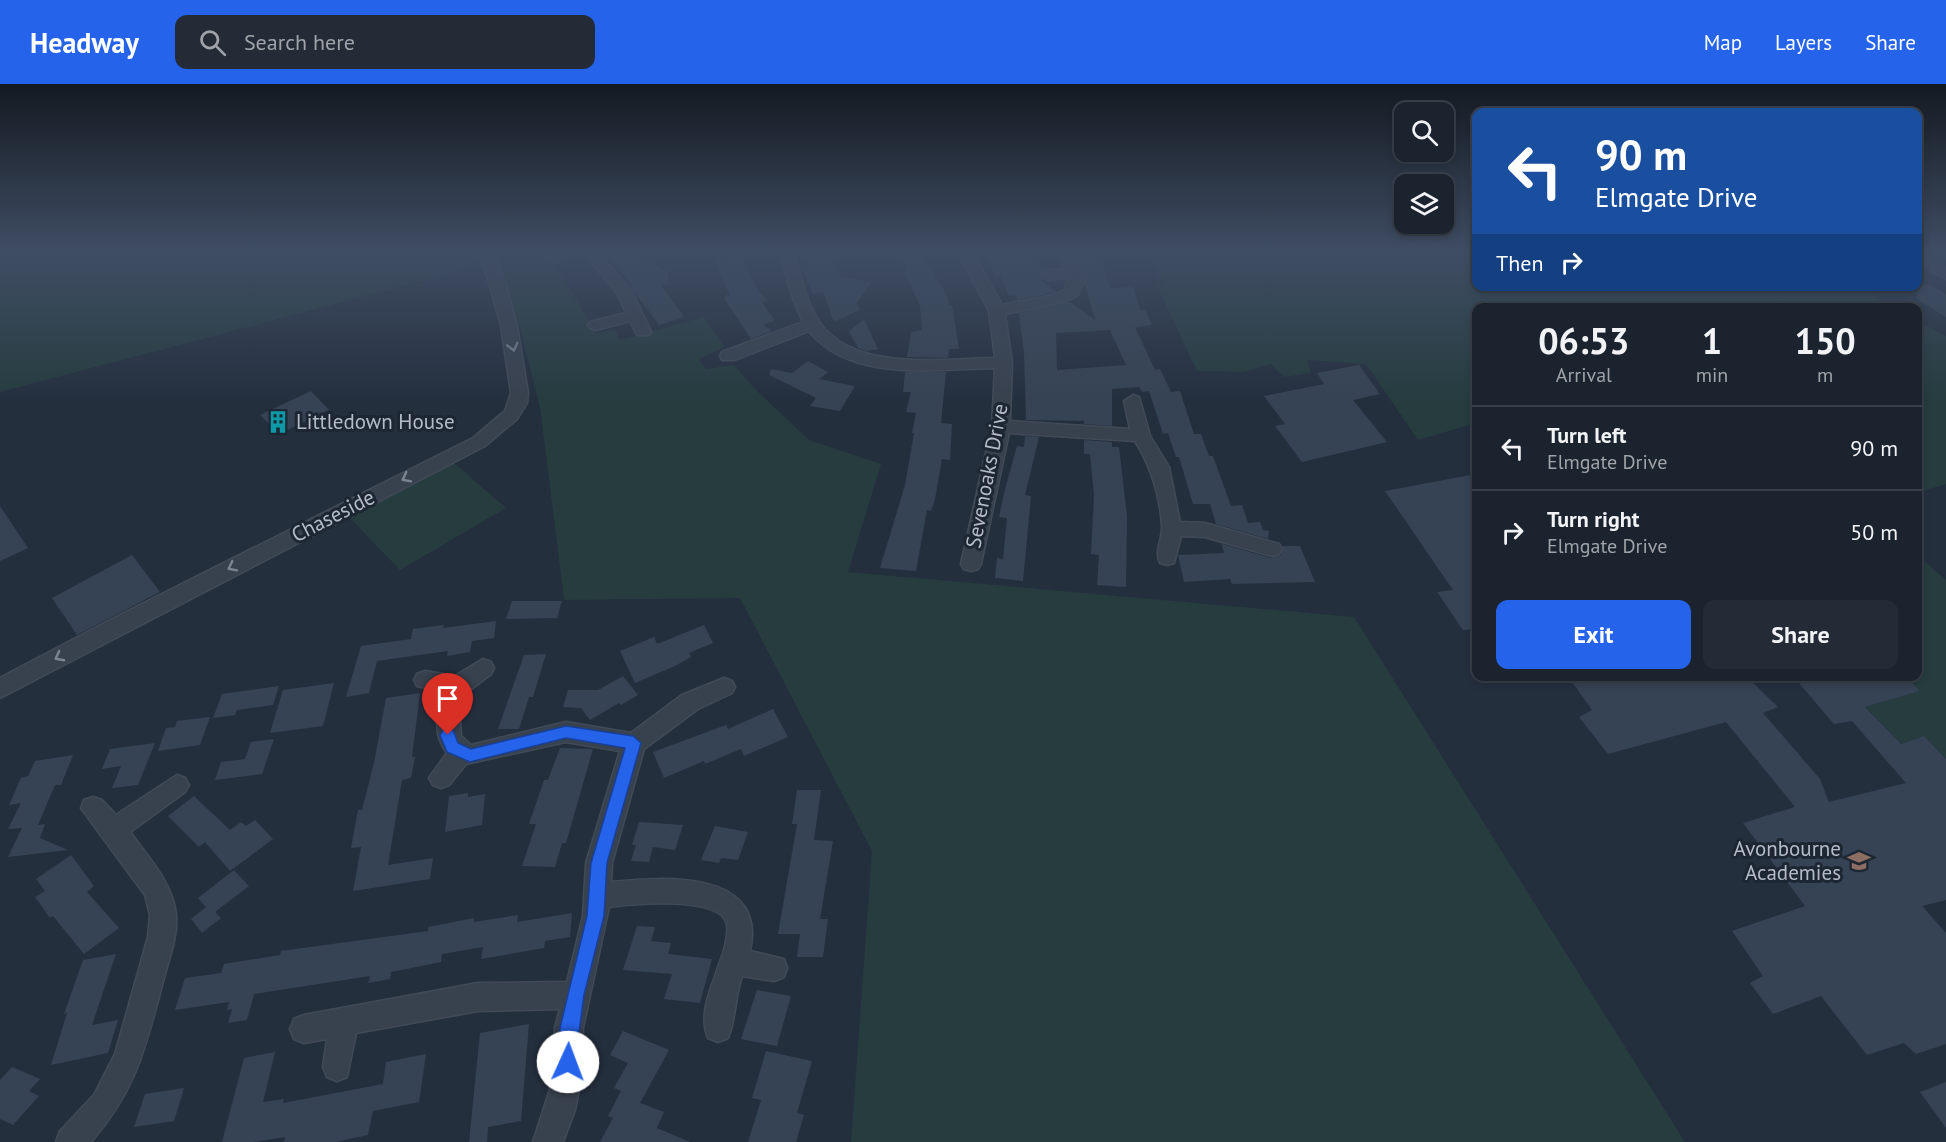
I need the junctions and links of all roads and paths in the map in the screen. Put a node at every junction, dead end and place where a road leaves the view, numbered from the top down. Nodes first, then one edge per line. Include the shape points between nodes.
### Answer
1 (502, 302) edge
2 (629, 302) edge
3 (804, 302) edge
4 (992, 302) edge
5 (1036, 302) edge
6 (997, 311) junction
7 (635, 315) junction
8 (812, 324) junction
9 (596, 325) dead end
10 (643, 332) dead end
11 (728, 356) dead end
12 (1004, 363) junction
13 (1133, 401) dead end
14 (1001, 426) junction
15 (1141, 436) junction
16 (1172, 528) junction
17 (1272, 549) dead end
18 (1167, 558) dead end
19 (971, 564) dead end
20 (483, 668) dead end
21 (425, 680) dead end
22 (724, 687) dead end
23 (456, 688) junction
24 (0, 689) edge
25 (633, 743) junction
26 (461, 753) junction
27 (441, 778) dead end
28 (177, 785) dead end
29 (93, 808) dead end
30 (114, 830) junction
31 (598, 896) junction
32 (734, 961) junction
33 (774, 968) dead end
34 (575, 995) junction
35 (344, 1022) junction
36 (718, 1028) dead end
37 (304, 1029) dead end
38 (337, 1067) dead end
39 (71, 1142) edge
40 (548, 1142) edge

1 -> 24 street, Chaseside via 522,382 517,404 499,428 479,442
2 - 7 street
3 - 8 street
4 - 6 street, Sevenoaks Drive
5 - 6 street
6 - 12 street, Sevenoaks Drive
7 - 9 street
7 - 10 street
8 - 11 street
8 - 12 street via 830,344 865,359
12 - 14 street, Sevenoaks Drive
13 - 15 street
14 - 15 street via 1052,431 1106,430
14 - 19 street, Sevenoaks Drive
15 - 16 street via 1160,467
16 - 17 street via 1205,530
16 - 18 street
20 - 23 street
21 - 23 street via 448,682
22 - 25 street via 690,702
23 - 26 street via 448,735
25 - 26 street via 566,732 470,755
25 - 31 street via 599,863
26 - 27 street
28 - 30 street
29 - 30 street
30 - 39 street via 157,890 163,915 161,937 128,1059 104,1105
31 - 32 street via 663,890 724,903 734,909 740,921
31 - 34 street via 591,944
32 - 33 street
32 - 36 street via 721,998
34 - 35 street via 478,997
34 - 40 street via 567,1080
35 - 37 street
35 - 38 street

